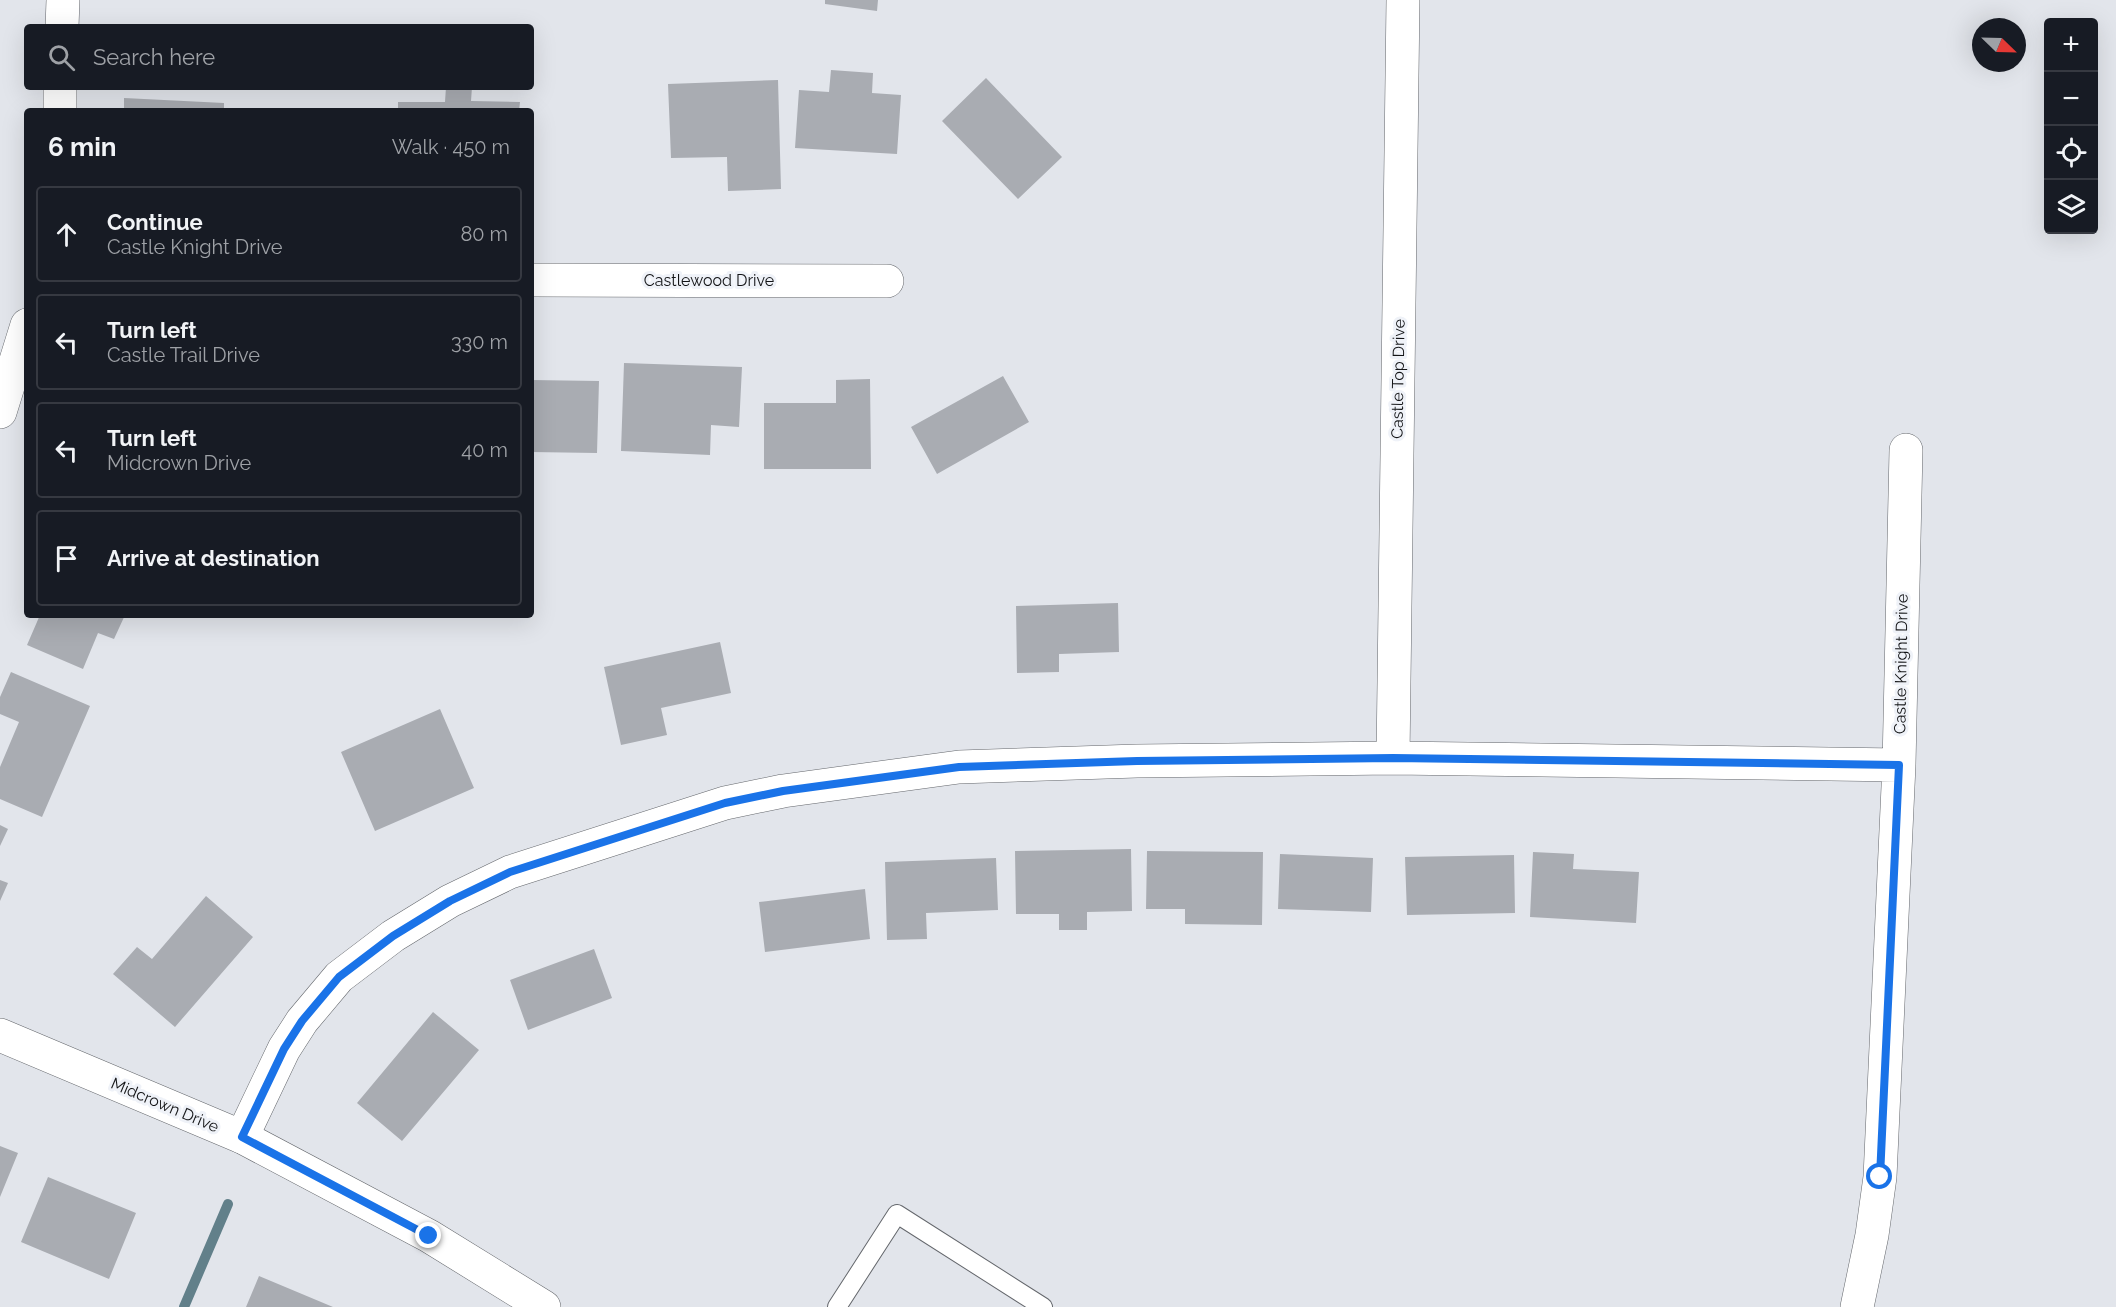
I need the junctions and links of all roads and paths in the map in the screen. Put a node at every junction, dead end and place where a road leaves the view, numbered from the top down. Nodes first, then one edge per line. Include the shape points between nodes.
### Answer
1 (63, 0) edge
2 (1403, 0) edge
3 (62, 24) edge
4 (60, 90) edge
5 (60, 108) edge
6 (534, 280) edge
7 (887, 281) dead end
8 (24, 335) edge
9 (0, 412) edge
10 (1906, 450) dead end
11 (1393, 758) junction
12 (1899, 765) junction
13 (0, 1035) edge
14 (242, 1137) junction
15 (544, 1307) edge
16 (837, 1307) edge
17 (1042, 1307) edge
18 (1857, 1307) edge

1 - 3 street
2 - 11 street, Castle Top Drive
4 - 5 street
6 - 7 street, Castlewood Drive
8 - 9 street
10 - 12 street, Castle Knight Drive
11 - 12 street
11 - 14 street via 959,767 783,791 725,803 510,872 450,901 393,936 339,977 284,1049
12 - 18 street, Castle Knight Drive via 1880,1177
13 - 14 street, Midcrown Drive
14 - 15 street, Midcrown Drive via 429,1236
16 - 17 lane via 897,1214

